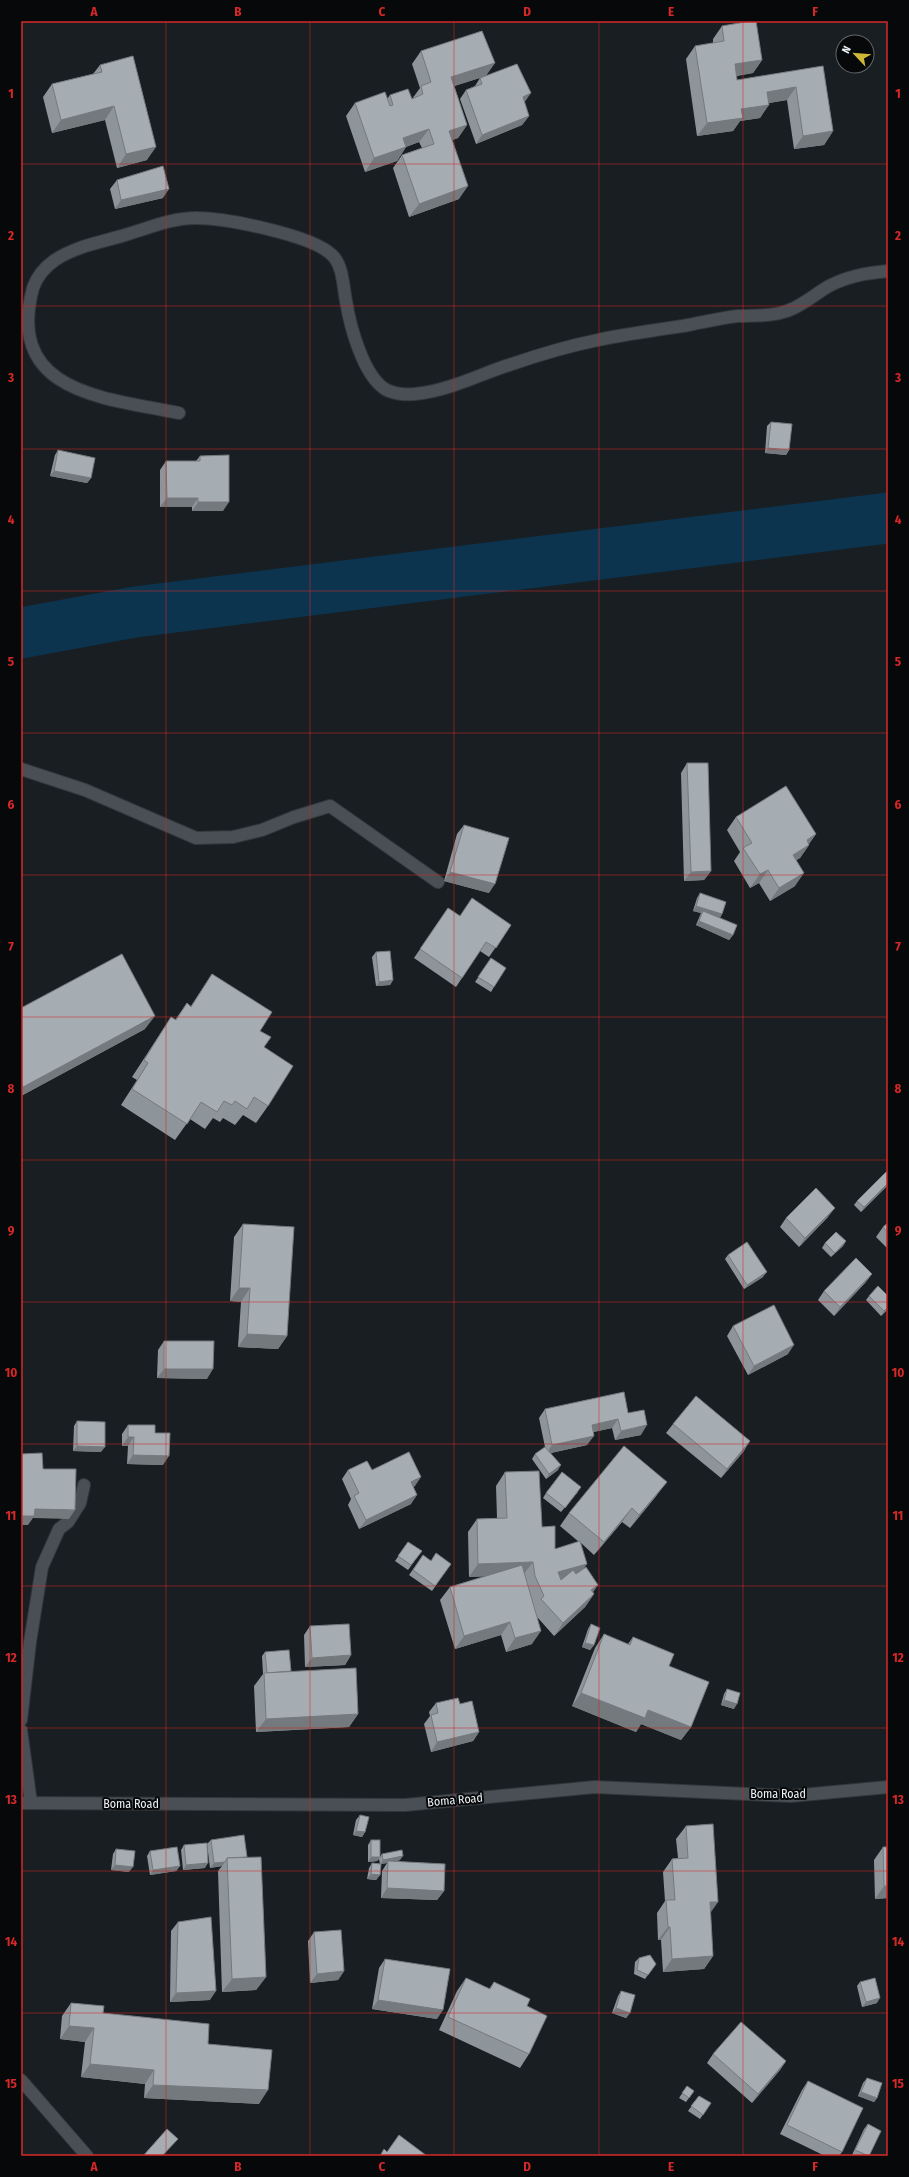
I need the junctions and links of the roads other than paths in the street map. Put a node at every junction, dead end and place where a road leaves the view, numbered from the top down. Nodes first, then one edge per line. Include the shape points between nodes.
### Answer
1 (888, 271) edge
2 (179, 413) dead end
3 (21, 769) edge
4 (438, 882) dead end
5 (84, 1485) dead end
6 (21, 1720) edge
7 (21, 1730) edge
8 (888, 1787) edge
9 (26, 1803) edge
10 (21, 2080) edge
11 (87, 2156) edge

1 - 2 street via 848,277 788,311 598,340 553,351 452,386 415,394 393,393 377,381 368,369 357,344 339,264 326,250 291,236 233,221 184,218 91,245 54,260 40,274 30,301 32,342 36,357 46,370 54,378 70,386 117,400
3 - 4 street via 85,790 196,838 233,837 262,830 294,816 330,806
5 - 6 street via 80,1503 68,1522 59,1529 42,1566
7 - 9 street
8 - 9 street, Boma Road via 791,1796 595,1787 405,1805
10 - 11 street

